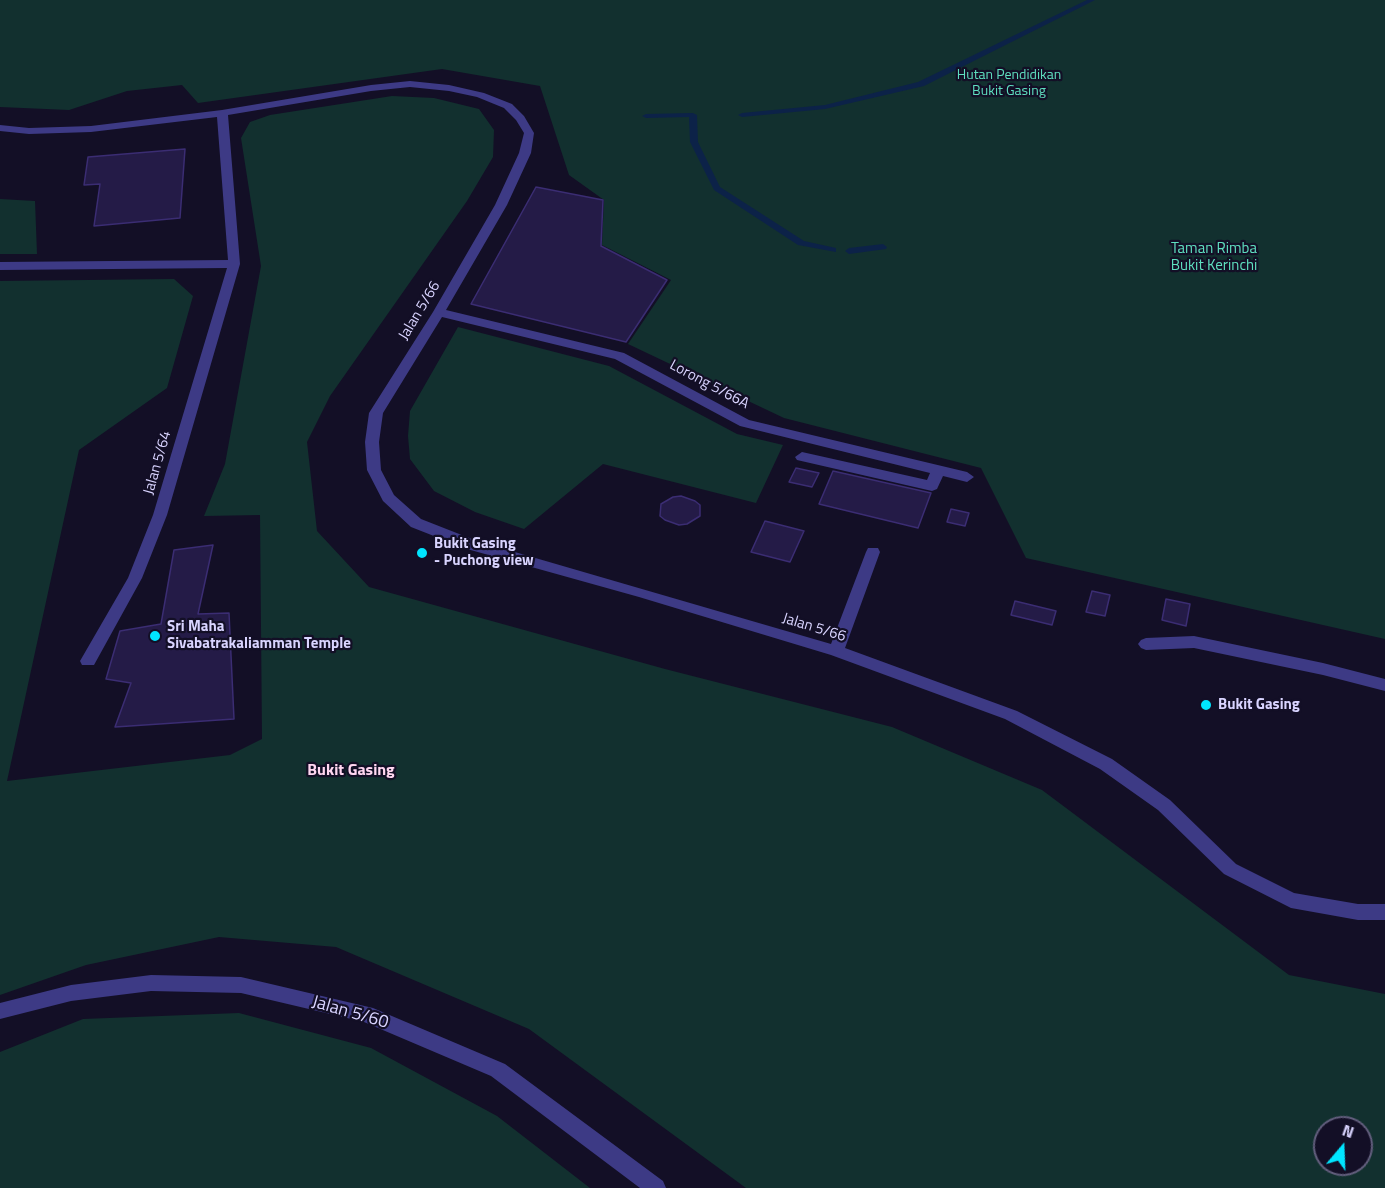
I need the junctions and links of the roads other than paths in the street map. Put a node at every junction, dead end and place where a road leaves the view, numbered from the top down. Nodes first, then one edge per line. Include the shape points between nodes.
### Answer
1 (222, 113) junction
2 (0, 128) edge
3 (234, 264) junction
4 (0, 266) edge
5 (439, 312) junction
6 (802, 457) dead end
7 (938, 470) junction
8 (968, 477) dead end
9 (873, 552) dead end
10 (1146, 644) dead end
11 (836, 651) junction
12 (88, 661) dead end
13 (1385, 686) edge
14 (1385, 912) edge
15 (0, 1011) edge
16 (656, 1188) edge

1 - 2 street, Jalan 5/66 via 91,129
1 - 3 street, Jalan 5/64
1 - 5 street, Jalan 5/66 via 411,84 480,95 508,106 529,132 525,153 501,205
3 - 4 street
3 - 12 street, Jalan 5/64 via 160,515 135,579
5 - 7 street, Lorong 5/66A via 619,356 745,423
5 - 11 street, Jalan 5/66 via 376,413 372,442 374,470 388,498 416,523 472,545
6 - 7 street via 932,486
7 - 8 street, Lorong 5/66A
9 - 11 street
10 - 13 street via 1203,643
11 - 14 street, Jalan 5/66 via 1011,715 1106,764 1164,805 1230,869 1281,895 1358,912
15 - 16 street, Jalan 5/60 via 71,993 151,982 241,985 366,1014 498,1070

